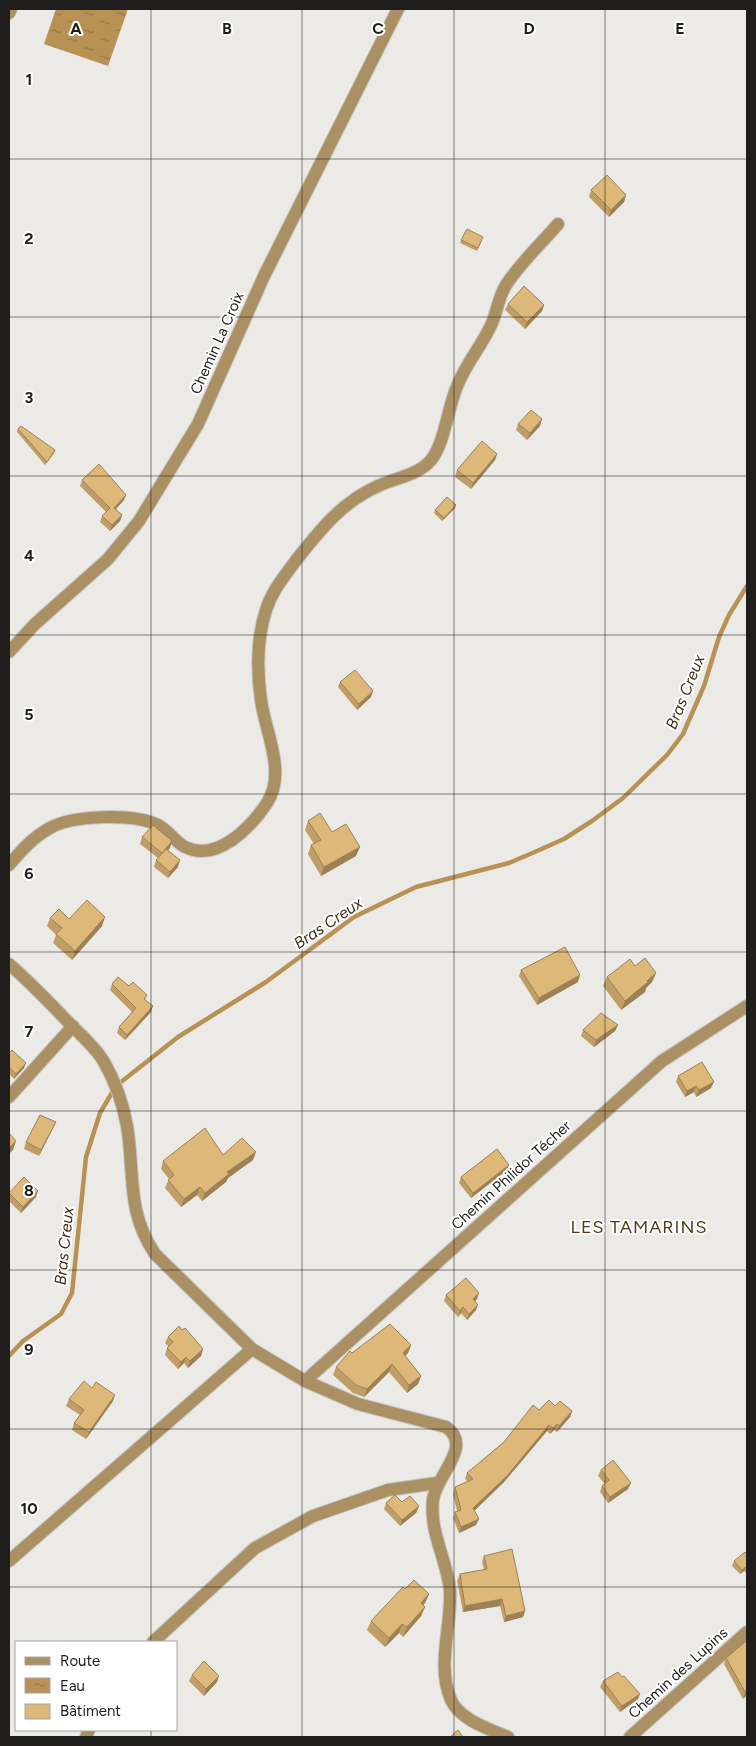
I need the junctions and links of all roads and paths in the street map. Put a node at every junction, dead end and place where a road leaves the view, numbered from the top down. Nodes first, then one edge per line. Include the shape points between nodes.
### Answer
1 (11, 9) edge
2 (398, 9) edge
3 (9, 13) edge
4 (558, 224) dead end
5 (9, 652) edge
6 (9, 865) edge
7 (9, 964) edge
8 (747, 1006) edge
9 (72, 1026) junction
10 (9, 1097) edge
11 (252, 1349) junction
12 (305, 1381) junction
13 (437, 1483) junction
14 (9, 1561) edge
15 (747, 1632) edge
16 (154, 1641) edge
17 (508, 1737) edge
18 (630, 1737) edge

1 - 3 street
2 - 5 street, Chemin La Croix via 264,276 198,424 139,521 108,559 35,624
4 - 6 street via 505,286 492,324 459,381 437,452 430,462 352,500 327,521 275,588 265,612 259,671 261,702 275,769 268,802 234,840 211,850 185,847 159,826 139,819 113,817 66,822 51,827 32,840
7 - 9 street
8 - 12 street, Chemin Philidor Técher via 662,1061
9 - 10 street
9 - 11 street via 103,1061 122,1103 135,1209 144,1237 155,1254
11 - 12 street
11 - 14 street
12 - 13 street via 358,1404 452,1430 457,1448
13 - 16 street via 388,1490 313,1516 255,1548
13 - 17 street via 432,1501 433,1520 450,1590 445,1674 452,1701 465,1716
15 - 18 street, Chemin des Lupins

